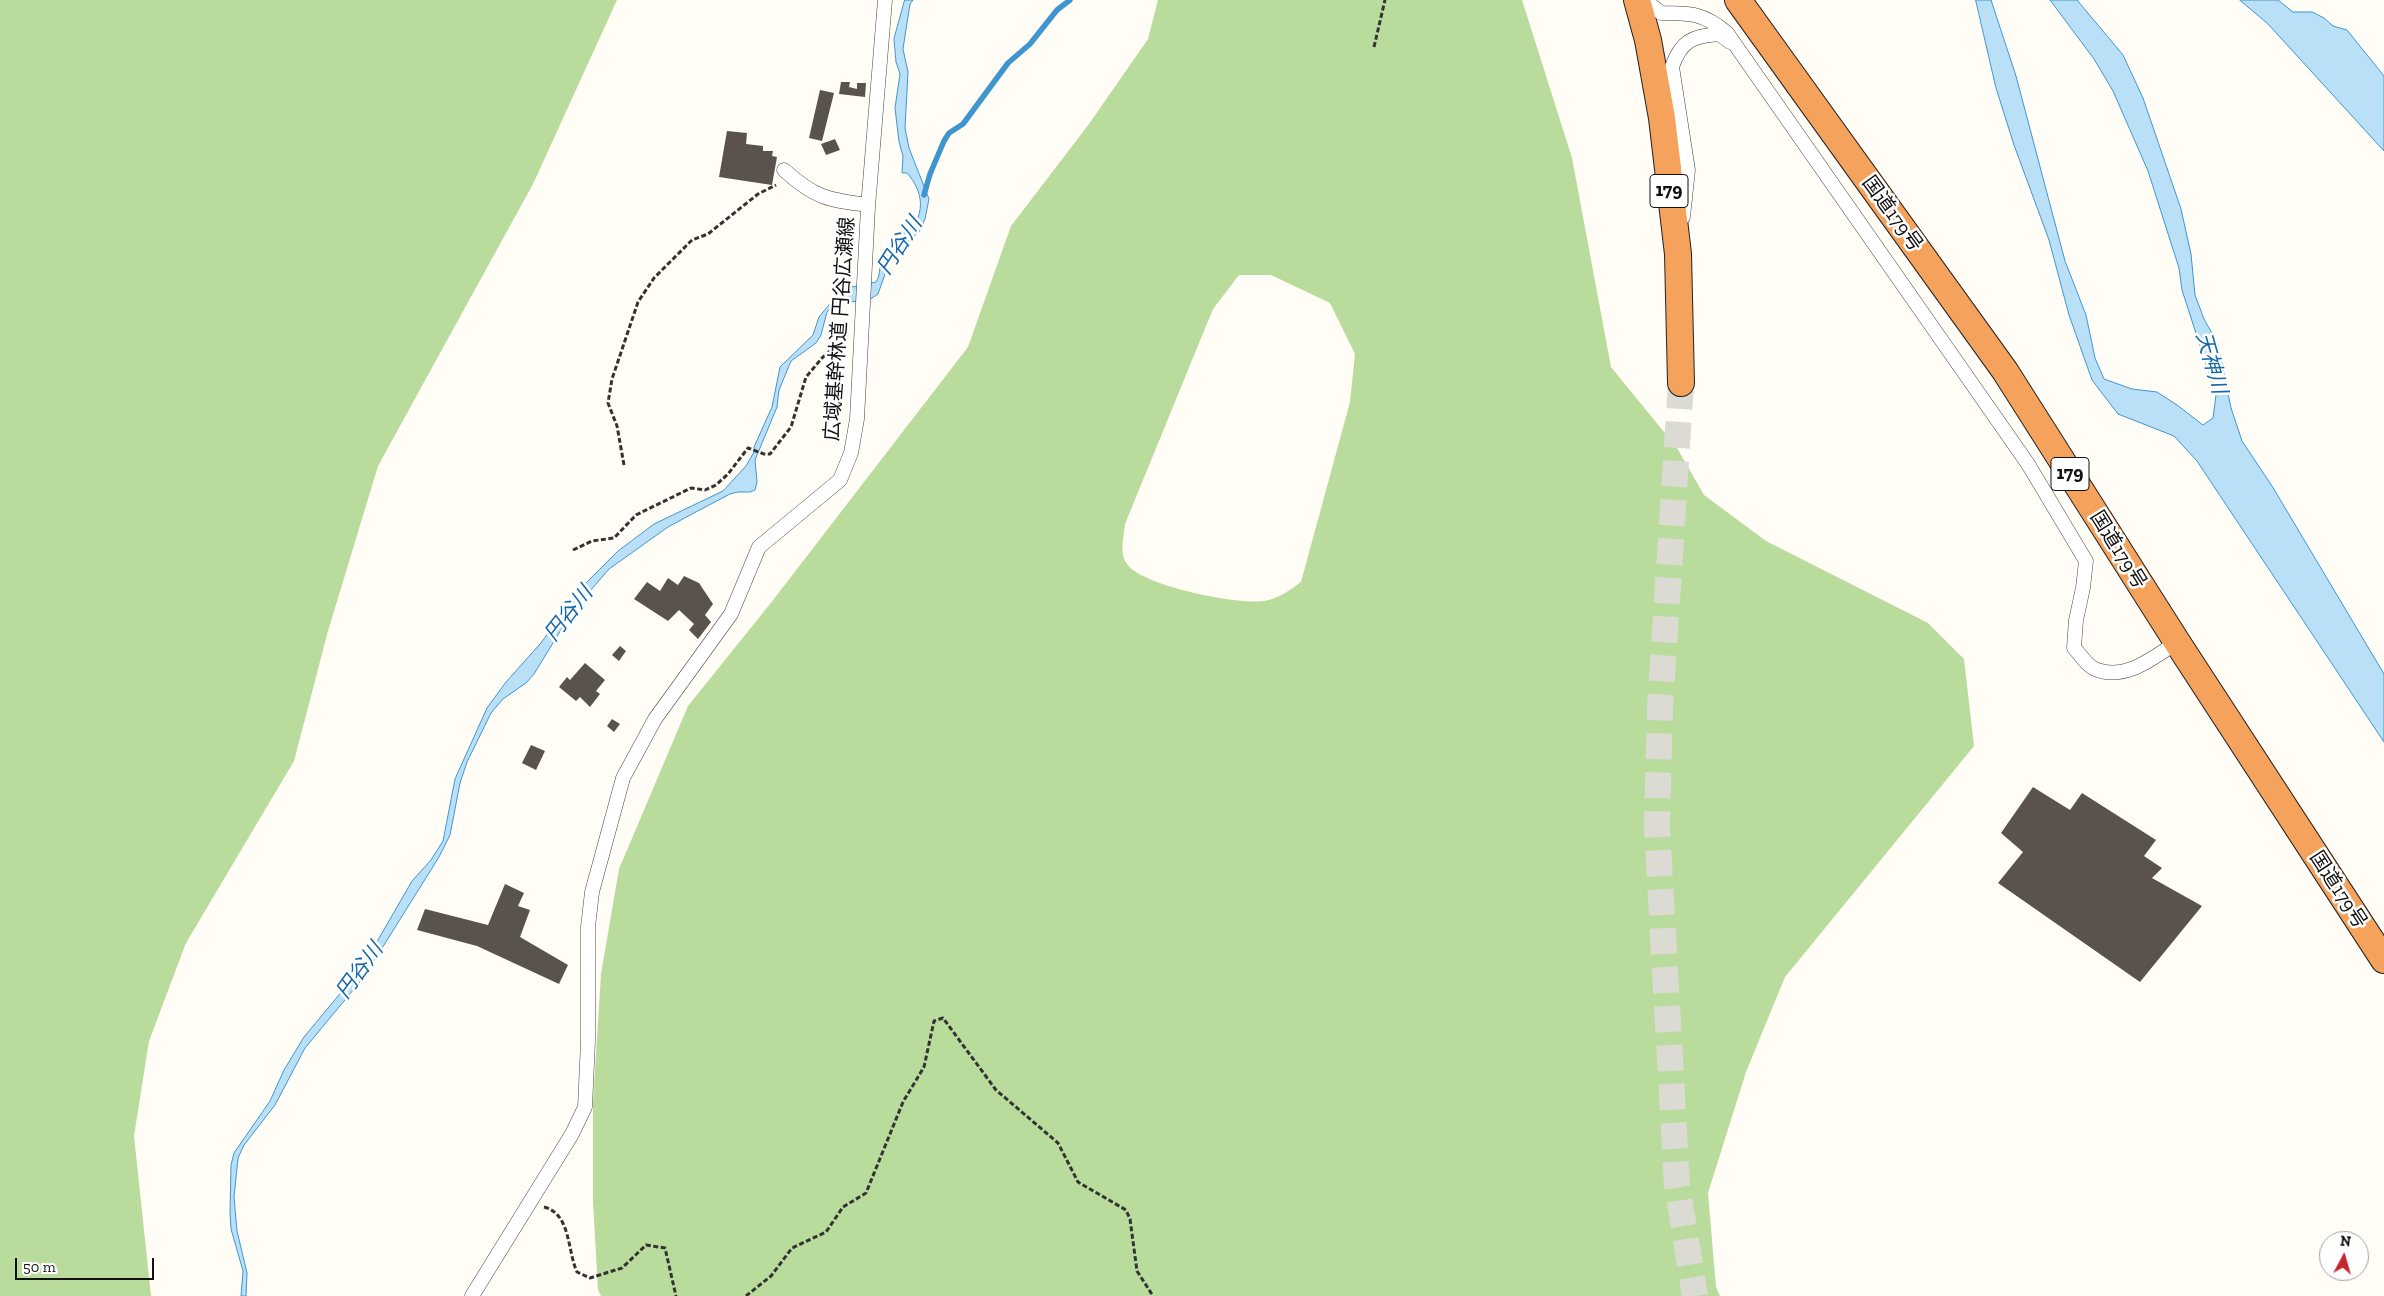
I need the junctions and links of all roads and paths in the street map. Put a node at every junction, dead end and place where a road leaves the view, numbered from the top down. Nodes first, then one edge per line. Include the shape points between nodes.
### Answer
1 (885, 0) edge
2 (1385, 0) edge
3 (1638, 0) edge
4 (1644, 0) edge
5 (1738, 0) edge
6 (1374, 47) dead end
7 (1741, 50) junction
8 (787, 174) joint
9 (868, 205) junction
10 (1678, 254) junction
11 (862, 332) junction
12 (1681, 384) tunnel mouth
13 (624, 465) dead end
14 (573, 550) dead end
15 (2177, 642) junction
16 (2384, 960) edge
17 (528, 1203) junction
18 (472, 1296) edge
19 (676, 1296) edge
20 (746, 1296) edge
21 (1153, 1296) edge

1 - 9 street, 広域基幹林道 円谷広瀬線
2 - 6 path
3 - 10 highway, 179 via 1662,118
4 - 7 street via 1661,14 1692,13 1712,20
5 - 15 highway, 国道179号 / 179 via 2005,371
7 - 10 street via 1719,34 1708,35 1692,40 1678,51 1672,67 1688,170
7 - 15 street via 2028,464 2086,561 2074,648 2091,668 2110,674 2141,666
8 - 9 street via 815,194 830,200
8 - 13 path via 708,234 692,240 654,278 638,302 612,380 608,403 617,426
9 - 11 street, 広域基幹林道 円谷広瀬線
10 - 12 highway, 179
11 - 14 path via 840,342 806,377 791,427 770,454 748,448 716,485 705,490 690,488 636,514 614,538 592,541
11 - 17 street, 広域基幹林道 円谷広瀬線 via 857,419 851,452 840,480 759,547 731,614 655,719 623,778 592,892 588,927 585,1106 572,1134
15 - 16 highway, 国道179号 / 179
17 - 18 street, 広域基幹林道 円谷広瀬線
17 - 19 path via 552,1209 564,1222 577,1272 590,1278 622,1268 646,1245 665,1248
20 - 21 path via 771,1276 792,1248 826,1232 843,1207 866,1193 903,1102 924,1067 934,1021 943,1018 996,1090 1058,1143 1078,1182 1126,1210 1137,1270

